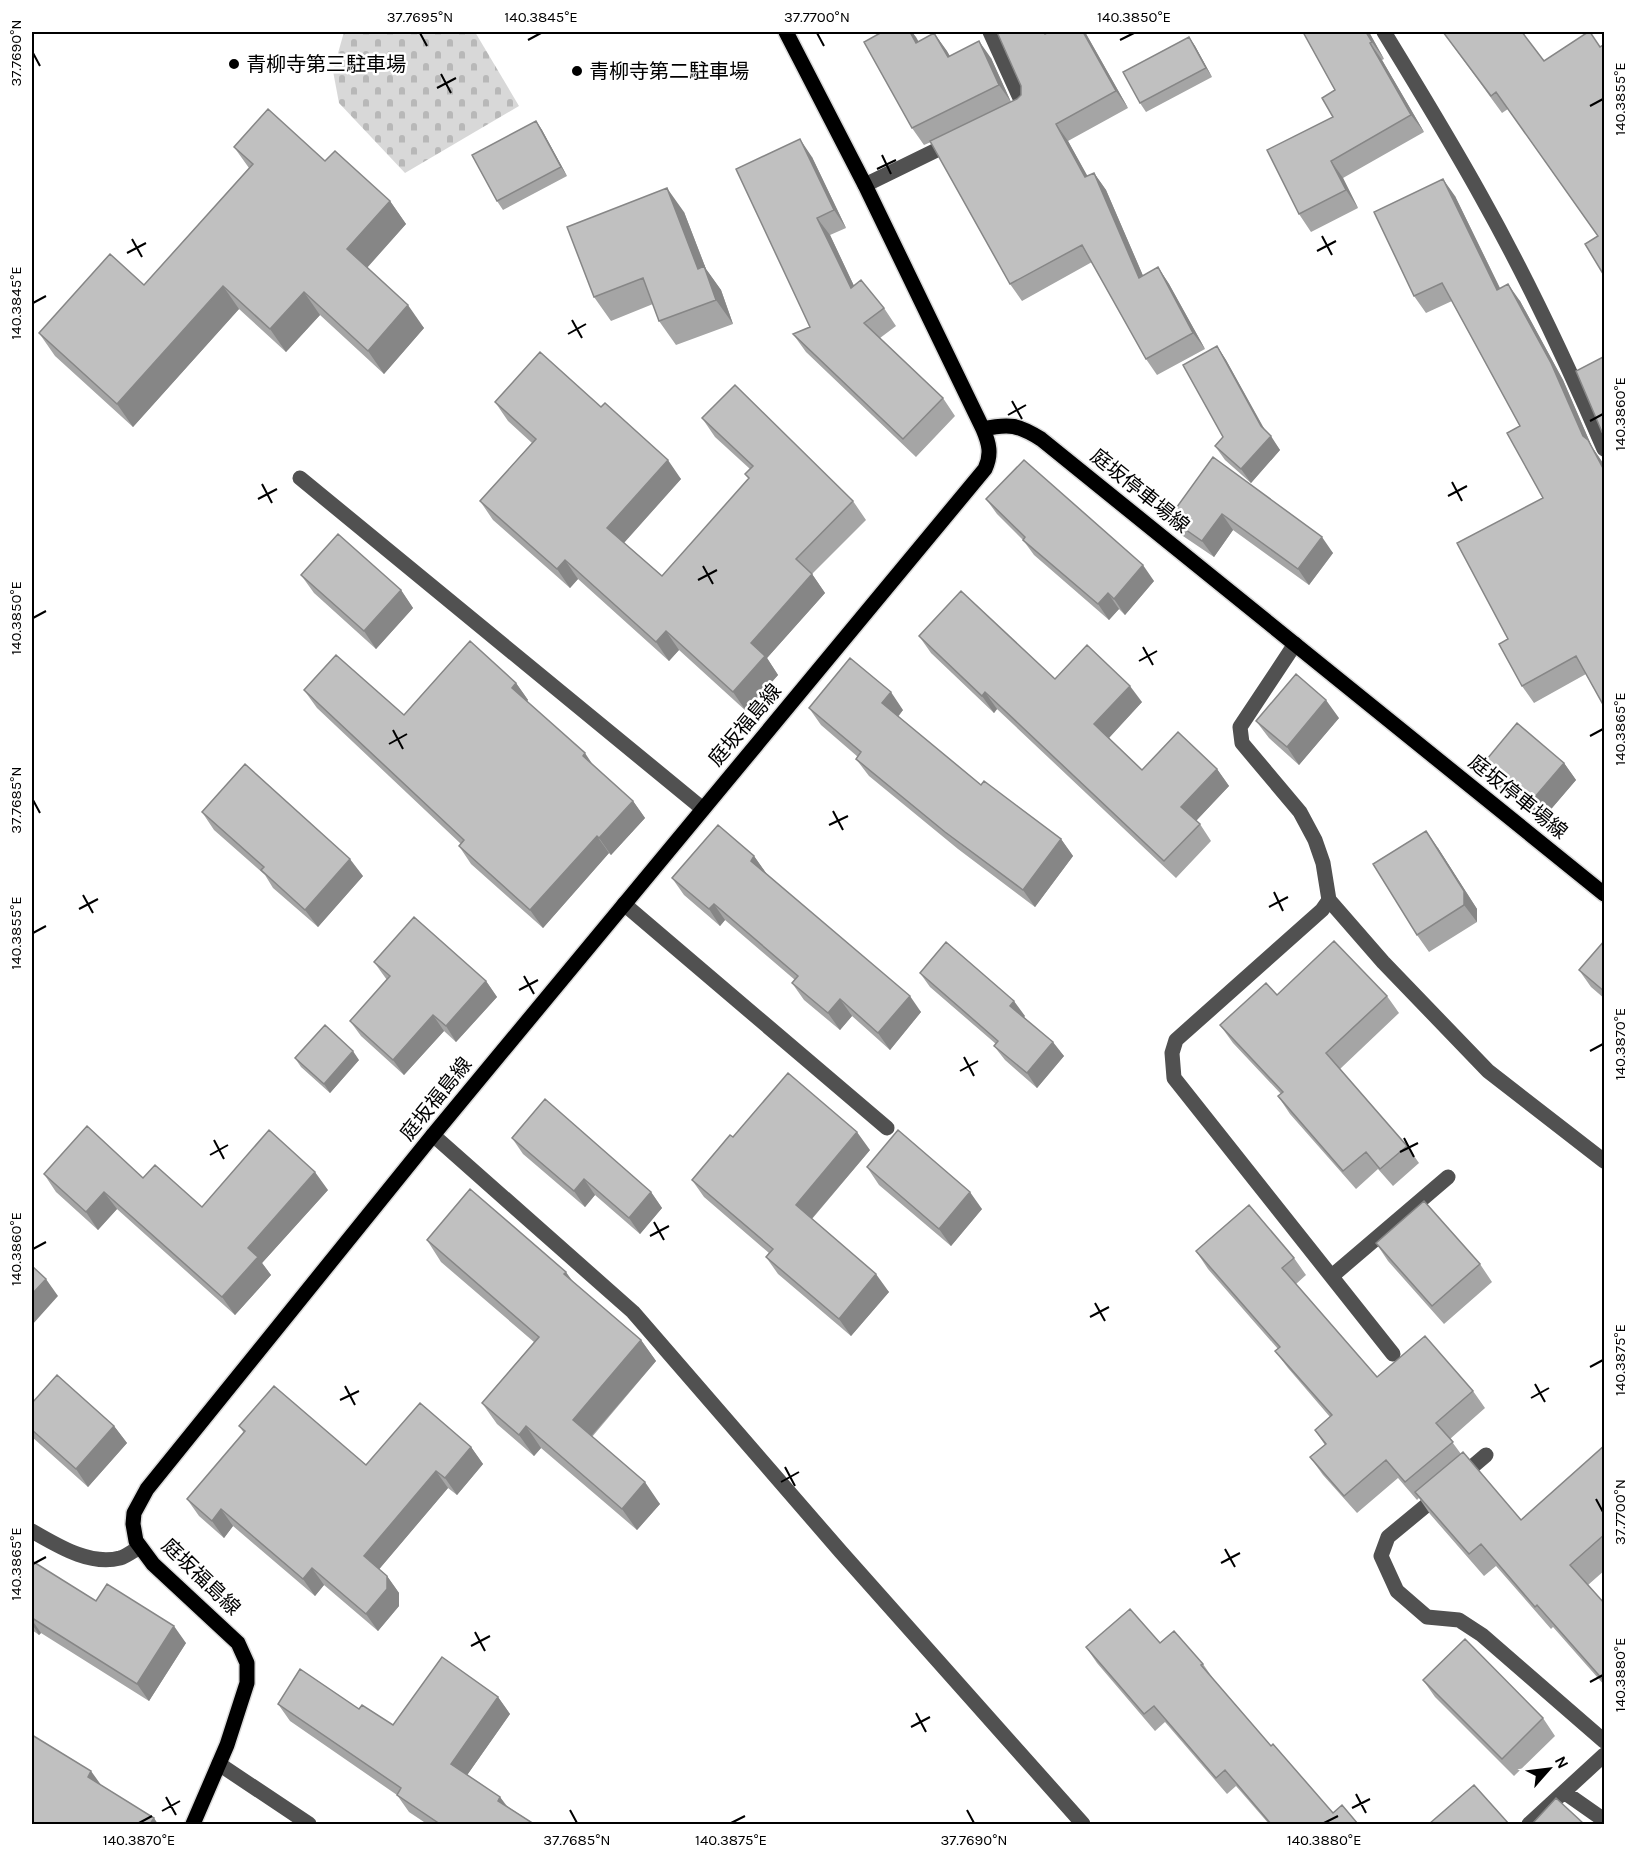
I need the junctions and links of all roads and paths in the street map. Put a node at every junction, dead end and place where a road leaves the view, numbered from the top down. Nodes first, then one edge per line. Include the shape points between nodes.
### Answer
1 (786, 32) edge
2 (990, 32) edge
3 (1384, 32) edge
4 (1002, 118) edge
5 (971, 133) edge
6 (865, 185) junction
7 (983, 429) junction
8 (1605, 449) edge
9 (300, 478) dead end
10 (1295, 644) junction
11 (703, 808) junction
12 (1605, 894) edge
13 (1329, 900) junction
14 (624, 904) junction
15 (887, 1128) dead end
16 (433, 1135) junction
17 (1605, 1161) edge
18 (1448, 1177) dead end
19 (1332, 1276) junction
20 (1392, 1354) dead end
21 (1486, 1455) dead end
22 (32, 1531) edge
23 (140, 1547) junction
24 (1605, 1741) edge
25 (1605, 1755) edge
26 (219, 1764) junction
27 (1564, 1792) junction
28 (1605, 1820) edge
29 (193, 1824) edge
30 (309, 1824) edge
31 (1083, 1824) edge
32 (1529, 1824) edge

1 - 6 main road
2 - 4 street via 1024,107
3 - 8 street via 1481,195
5 - 6 street
6 - 7 main road
7 - 10 main road, 庭坂停車場線 via 1009,425 1041,438
7 - 11 main road, 庭坂福島線 via 990,448 985,469
9 - 11 street
10 - 12 main road, 庭坂停車場線
10 - 13 street via 1240,727 1242,743 1300,812 1323,863
11 - 14 main road, 庭坂福島線
13 - 17 street via 1488,1071
13 - 19 street via 1176,1040 1172,1053 1174,1078
14 - 15 street
14 - 16 main road, 庭坂福島線
16 - 23 main road, 庭坂福島線 via 147,1489 134,1513
16 - 31 street via 633,1312
18 - 19 street
19 - 20 street
21 - 24 street via 1388,1537 1381,1556 1397,1591 1427,1617 1460,1620 1482,1635
22 - 23 street via 58,1546 99,1560 121,1558
23 - 26 main road, 庭坂福島線 via 153,1564 238,1643 246,1663 248,1683
25 - 27 street
26 - 29 main road, 庭坂福島線
26 - 30 street
27 - 28 street
27 - 32 street

